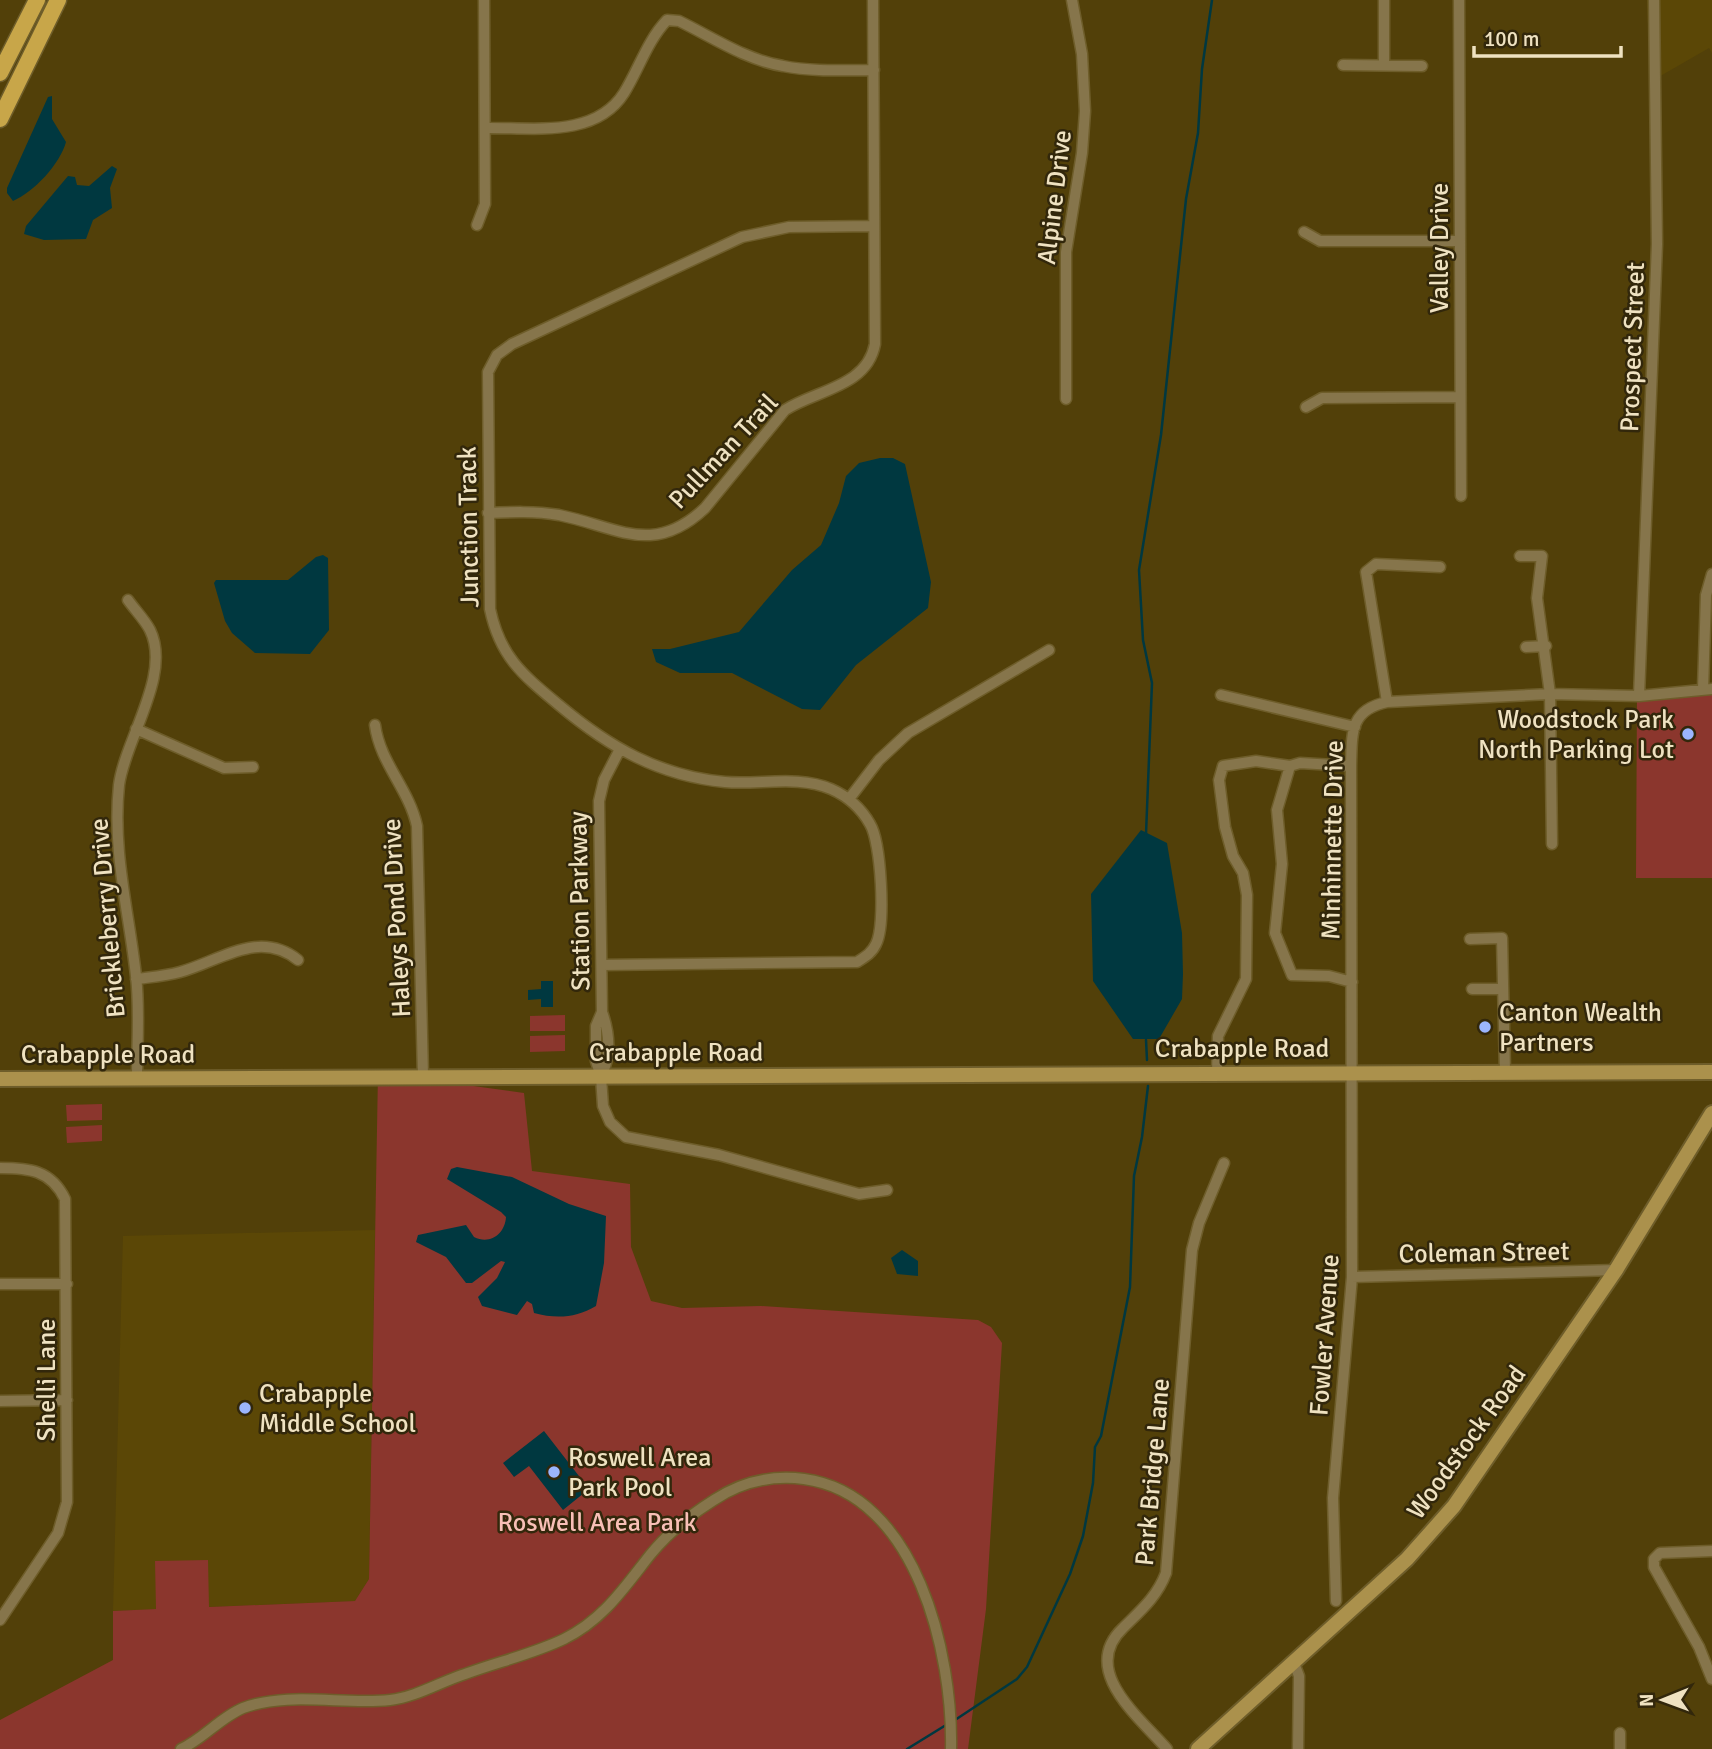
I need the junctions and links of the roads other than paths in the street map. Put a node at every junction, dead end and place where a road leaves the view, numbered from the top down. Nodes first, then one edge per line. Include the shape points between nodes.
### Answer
1 (37, 0) edge
2 (58, 0) edge
3 (484, 0) edge
4 (873, 0) edge
5 (1072, 0) edge
6 (1384, 0) edge
7 (1459, 0) edge
8 (1654, 0) edge
9 (1343, 65) dead end
10 (1384, 65) junction
11 (1422, 66) dead end
12 (874, 70) junction
13 (0, 73) edge
14 (0, 119) edge
15 (485, 128) junction
16 (477, 225) dead end
17 (874, 226) junction
18 (1304, 232) dead end
19 (1460, 241) junction
20 (1461, 397) junction
21 (1066, 400) dead end
22 (1306, 407) dead end
23 (1461, 496) dead end
24 (488, 513) junction
25 (1520, 556) dead end
26 (1440, 566) dead end
27 (1712, 574) edge
28 (128, 600) dead end
29 (1545, 646) junction
30 (1526, 647) dead end
31 (1049, 650) dead end
32 (1708, 689) edge
33 (1550, 694) junction
34 (1221, 695) dead end
35 (1639, 696) junction
36 (1387, 702) junction
37 (375, 725) dead end
38 (1355, 727) junction
39 (136, 729) junction
40 (620, 751) junction
41 (1290, 766) junction
42 (1351, 766) junction
43 (253, 767) dead end
44 (849, 799) junction
45 (1552, 844) dead end
46 (1470, 939) dead end
47 (298, 960) dead end
48 (602, 965) junction
49 (136, 979) junction
50 (1352, 982) junction
51 (1472, 989) dead end
52 (1503, 989) junction
53 (1351, 1072) junction
54 (1505, 1072) junction
55 (1712, 1072) edge
56 (1217, 1073) junction
57 (423, 1076) junction
58 (601, 1077) junction
59 (137, 1078) junction
60 (0, 1079) edge
61 (1712, 1113) edge
62 (1224, 1163) dead end
63 (0, 1168) edge
64 (887, 1190) dead end
65 (1616, 1270) junction
66 (1352, 1277) junction
67 (0, 1284) edge
68 (67, 1284) junction
69 (67, 1400) junction
70 (0, 1401) edge
71 (1653, 1542) dead end
72 (1712, 1551) edge
73 (1660, 1552) junction
74 (1336, 1601) dead end
75 (0, 1620) edge
76 (1294, 1663) junction
77 (1712, 1679) edge
78 (1620, 1733) dead end
79 (181, 1749) edge
80 (951, 1749) edge
81 (1167, 1749) edge
82 (1198, 1749) edge
83 (1298, 1749) edge
84 (1620, 1749) edge

1 - 13 main road
2 - 14 main road
3 - 15 street
4 - 12 street, Pullman Trail
5 - 21 street, Alpine Drive via 1082,54 1085,111 1066,252
6 - 10 street
7 - 19 street, Valley Drive
8 - 35 street, Prospect Street via 1657,244
9 - 10 street
10 - 11 street
12 - 15 street via 780,66 679,21 667,20 653,36 623,94 601,116 568,127
12 - 17 street, Pullman Trail
15 - 16 street via 485,204
17 - 24 street, Junction Track via 789,227 742,237 504,349 492,363 486,381
17 - 24 street, Pullman Trail via 875,344 868,365 853,380 802,399 785,411 692,520 667,533 639,537 555,515
18 - 19 street via 1320,241
19 - 20 street, Valley Drive
20 - 22 street via 1322,398
20 - 23 street, Valley Drive
24 - 40 street, Junction Track via 489,609 502,648 524,676
25 - 29 street via 1542,556 1537,598
26 - 36 street via 1376,564 1366,572
27 - 32 street via 1706,595
28 - 39 street, Brickleberry Drive via 154,641 150,693
29 - 30 street
29 - 33 street
31 - 44 street via 908,733 879,760
32 - 35 street, Minhinnette Drive
33 - 35 street, Minhinnette Drive
33 - 36 street, Minhinnette Drive
33 - 45 street
34 - 38 street
36 - 38 street, Minhinnette Drive via 1368,706
37 - 57 street, Haleys Pond Drive via 381,751 408,794 418,826
38 - 42 street, Minhinnette Drive
39 - 43 street via 224,768
39 - 49 street, Brickleberry Drive via 120,782 118,851
40 - 44 street, Junction Track via 691,778 812,783
40 - 48 street, Station Parkway via 598,801
41 - 42 street
41 - 50 street via 1277,810 1282,864 1275,933 1292,975
41 - 56 street via 1256,761 1223,766 1219,780 1225,827 1247,895 1246,979 1218,1036
42 - 50 street, Minhinnette Drive
44 - 48 street, Junction Track via 870,823 880,852 880,933 863,958 844,964
46 - 52 street via 1502,938
47 - 49 street via 278,948 253,947 180,972
48 - 58 street, Station Parkway via 609,1061
49 - 59 street, Brickleberry Drive
50 - 53 street, Minhinnette Drive
51 - 52 street
52 - 54 street
53 - 54 street, Crabapple Road
53 - 56 street, Crabapple Road
53 - 66 street, Fowler Avenue
54 - 55 street, Crabapple Road
56 - 58 street, Crabapple Road
57 - 58 street, Crabapple Road
57 - 59 street, Crabapple Road
58 - 64 street, Station Parkway via 606,1115 615,1128 634,1140 719,1154 859,1194
59 - 60 street, Crabapple Road
61 - 65 street, Woodstock Road
62 - 81 street, Park Bridge Lane via 1192,1251 1166,1573 1153,1598 1114,1636 1106,1659 1115,1689
63 - 68 street, Shelli Lane via 36,1170 60,1189 67,1209
65 - 66 street, Coleman Street
65 - 76 street, Woodstock Road via 1454,1506 1407,1559
66 - 74 street, Fowler Avenue via 1333,1498
67 - 68 street
68 - 69 street, Shelli Lane
69 - 70 street
69 - 75 street, Shelli Lane via 66,1513 58,1534
71 - 73 street
72 - 73 street
73 - 77 street via 1654,1567
76 - 82 street, Woodstock Road
76 - 83 street
78 - 84 street
79 - 80 street via 242,1708 280,1701 404,1698 564,1639 605,1611 667,1537 716,1499 747,1483 795,1478 826,1483 854,1497 898,1542 931,1609 951,1722

